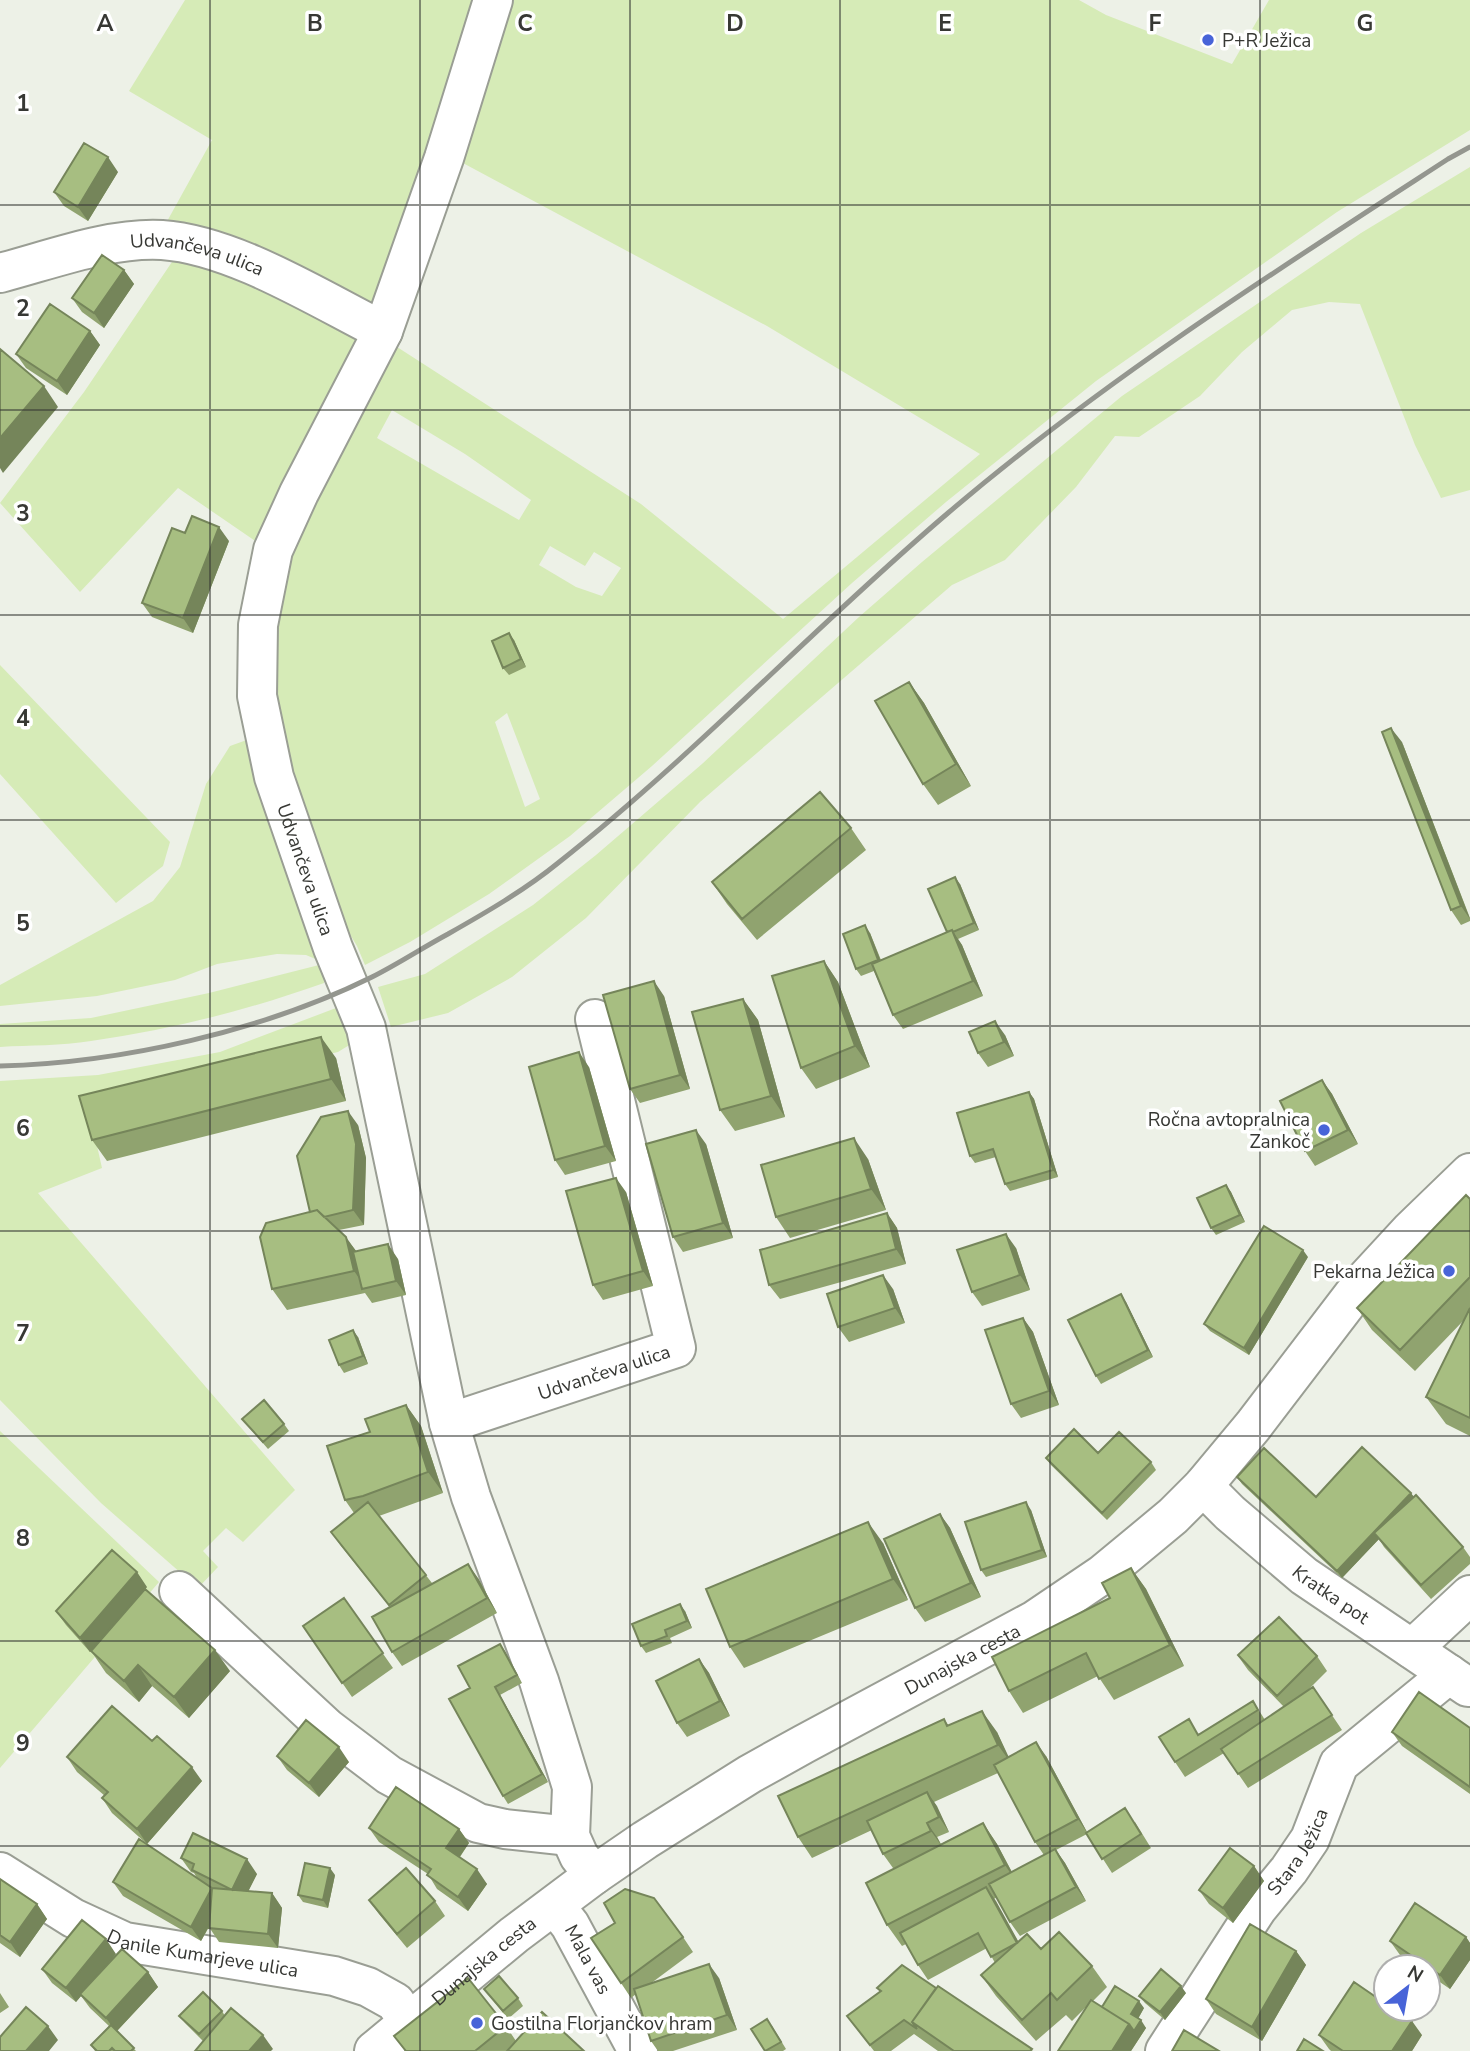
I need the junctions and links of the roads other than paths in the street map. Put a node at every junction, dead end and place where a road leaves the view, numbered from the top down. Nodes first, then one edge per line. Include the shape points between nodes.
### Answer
1 (493, 0) edge
2 (0, 272) edge
3 (383, 331) junction
4 (595, 1019) dead end
5 (1470, 1173) edge
6 (449, 1423) junction
7 (1203, 1486) junction
8 (179, 1591) dead end
9 (1470, 1595) edge
10 (1412, 1649) junction
11 (1459, 1681) edge
12 (570, 1836) junction
13 (0, 1872) edge
14 (594, 1875) junction
15 (555, 1906) junction
16 (409, 2022) junction
17 (374, 2051) edge
18 (638, 2051) edge
19 (1164, 2051) edge

1 - 3 street, Udvančeva ulica via 444,159
2 - 3 street, Udvančeva ulica via 116,243 162,240 249,264
3 - 6 street, Udvančeva ulica via 273,550 258,625 257,696 274,777 366,1028
4 - 6 street, Udvančeva ulica via 676,1348
5 - 7 street, Dunajska cesta via 1363,1282
6 - 12 street, Udvančeva ulica via 572,1787
7 - 10 street, Kratka pot via 1304,1576
7 - 14 street, Dunajska cesta via 1103,1574 1035,1620 750,1774
8 - 12 street via 327,1728 388,1775 478,1823
9 - 10 street
10 - 11 street, Kratka pot
11 - 19 street, Stara Ježica via 1339,1764 1310,1839 1257,1909
12 - 14 street
13 - 16 street, Danile Kumarjeve ulica via 73,1918 125,1942 334,1976 395,2002
14 - 15 street, Dunajska cesta
15 - 16 street, Dunajska cesta
15 - 18 street, Mala vas
16 - 17 street, Dunajska cesta

